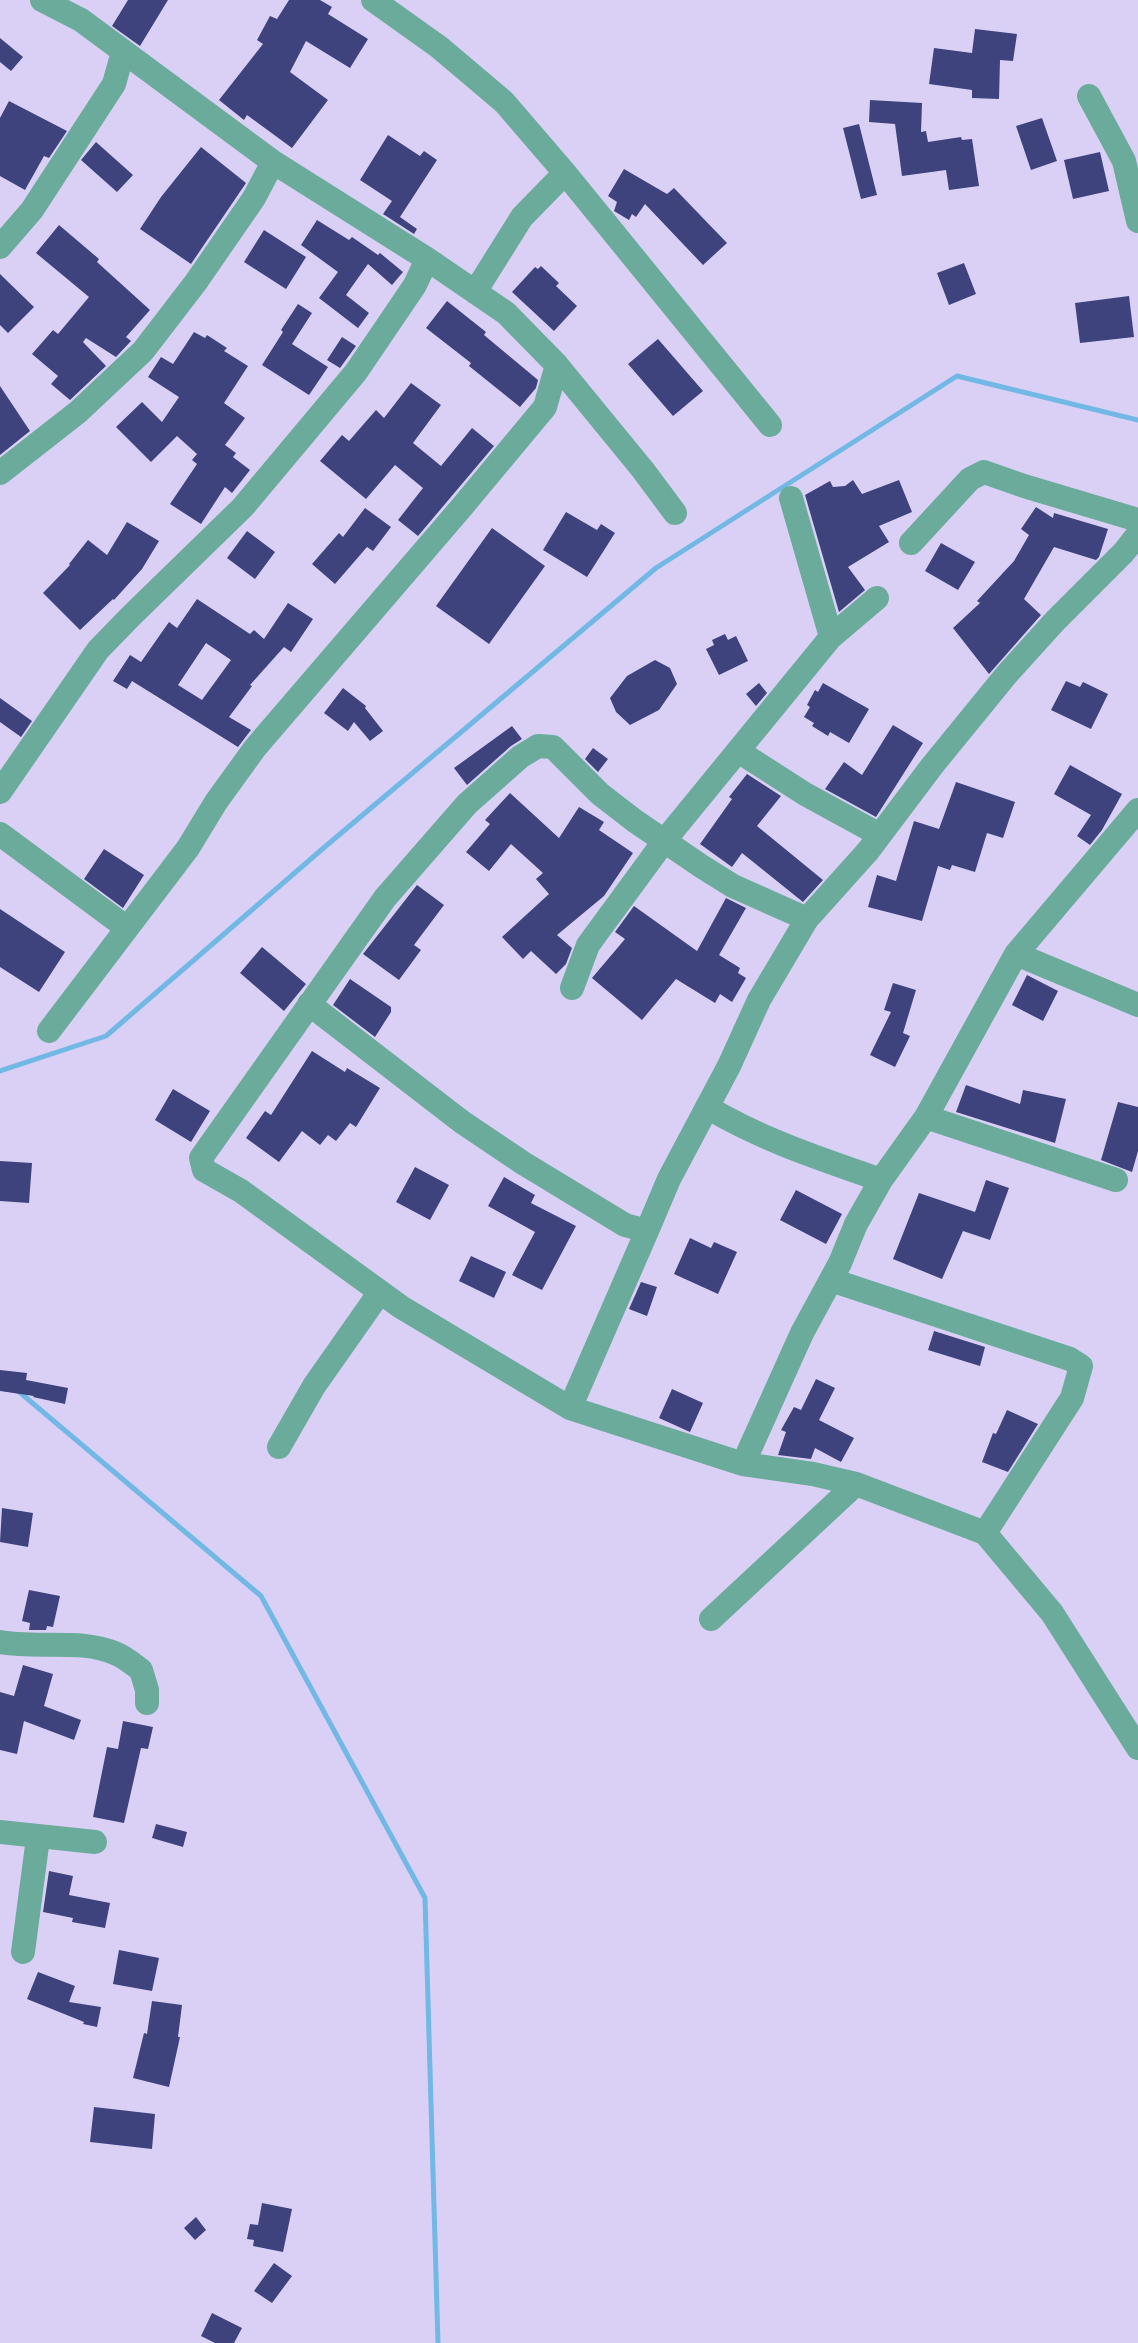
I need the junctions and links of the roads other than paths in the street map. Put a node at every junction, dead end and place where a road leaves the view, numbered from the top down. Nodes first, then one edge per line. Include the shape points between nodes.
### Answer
1 (42, 0) edge
2 (373, 0) edge
3 (123, 52) junction
4 (1089, 96) dead end
5 (273, 162) junction
6 (565, 173) junction
7 (1138, 221) edge
8 (0, 247) edge
9 (427, 258) junction
10 (475, 292) junction
11 (557, 365) junction
12 (770, 425) dead end
13 (0, 473) edge
14 (791, 498) dead end
15 (675, 513) dead end
16 (1138, 520) edge
17 (1138, 534) edge
18 (911, 543) dead end
19 (877, 598) dead end
20 (831, 637) junction
21 (738, 751) junction
22 (0, 792) edge
23 (1138, 810) edge
24 (0, 834) edge
25 (880, 835) junction
26 (665, 840) junction
27 (807, 919) junction
28 (127, 928) junction
29 (1016, 954) junction
30 (572, 988) dead end
31 (309, 1004) junction
32 (1138, 1005) edge
33 (49, 1031) dead end
34 (707, 1107) junction
35 (926, 1117) junction
36 (881, 1180) junction
37 (1116, 1180) dead end
38 (647, 1231) junction
39 (831, 1280) junction
40 (380, 1292) junction
41 (570, 1408) junction
42 (279, 1447) dead end
43 (743, 1464) junction
44 (856, 1484) junction
45 (985, 1533) junction
46 (711, 1619) dead end
47 (0, 1642) edge
48 (147, 1703) dead end
49 (1138, 1748) edge
50 (0, 1832) edge
51 (38, 1838) junction
52 (95, 1842) dead end
53 (23, 1952) dead end

1 - 3 street via 81,20
2 - 6 street via 504,102
3 - 5 street
3 - 8 street via 114,84 32,210
4 - 7 street via 1124,161
5 - 9 street
5 - 13 street via 254,198 143,351 78,412
6 - 10 street via 522,217
6 - 12 street
9 - 10 street
9 - 22 street via 415,285 356,372 243,507 98,650
10 - 11 street via 506,313
11 - 15 street
11 - 28 street via 545,407 255,748 188,848
14 - 20 street
16 - 18 street via 984,472 970,479
17 - 25 street via 1007,674
19 - 20 street
20 - 21 street
21 - 25 street
21 - 26 street
23 - 29 street
24 - 28 street
25 - 27 street
26 - 27 street via 733,886
26 - 30 street via 588,945
26 - 31 street via 600,794 553,747 538,746 467,804 385,898
27 - 34 street via 759,1000
28 - 33 street
29 - 32 street
29 - 35 street
31 - 38 street via 462,1122 604,1214
31 - 40 street via 201,1158 204,1170 241,1191
34 - 36 street via 778,1144
34 - 38 street
35 - 36 street
35 - 37 street
36 - 39 street
38 - 41 street
39 - 43 street via 802,1333
39 - 45 street via 1070,1359 1081,1366 1072,1398
40 - 41 street
40 - 42 street via 314,1386
41 - 43 street
43 - 44 street
44 - 45 street
44 - 46 street
45 - 49 street via 1052,1613
47 - 48 street via 88,1646 118,1654 141,1670
50 - 51 street
51 - 52 street
51 - 53 street

